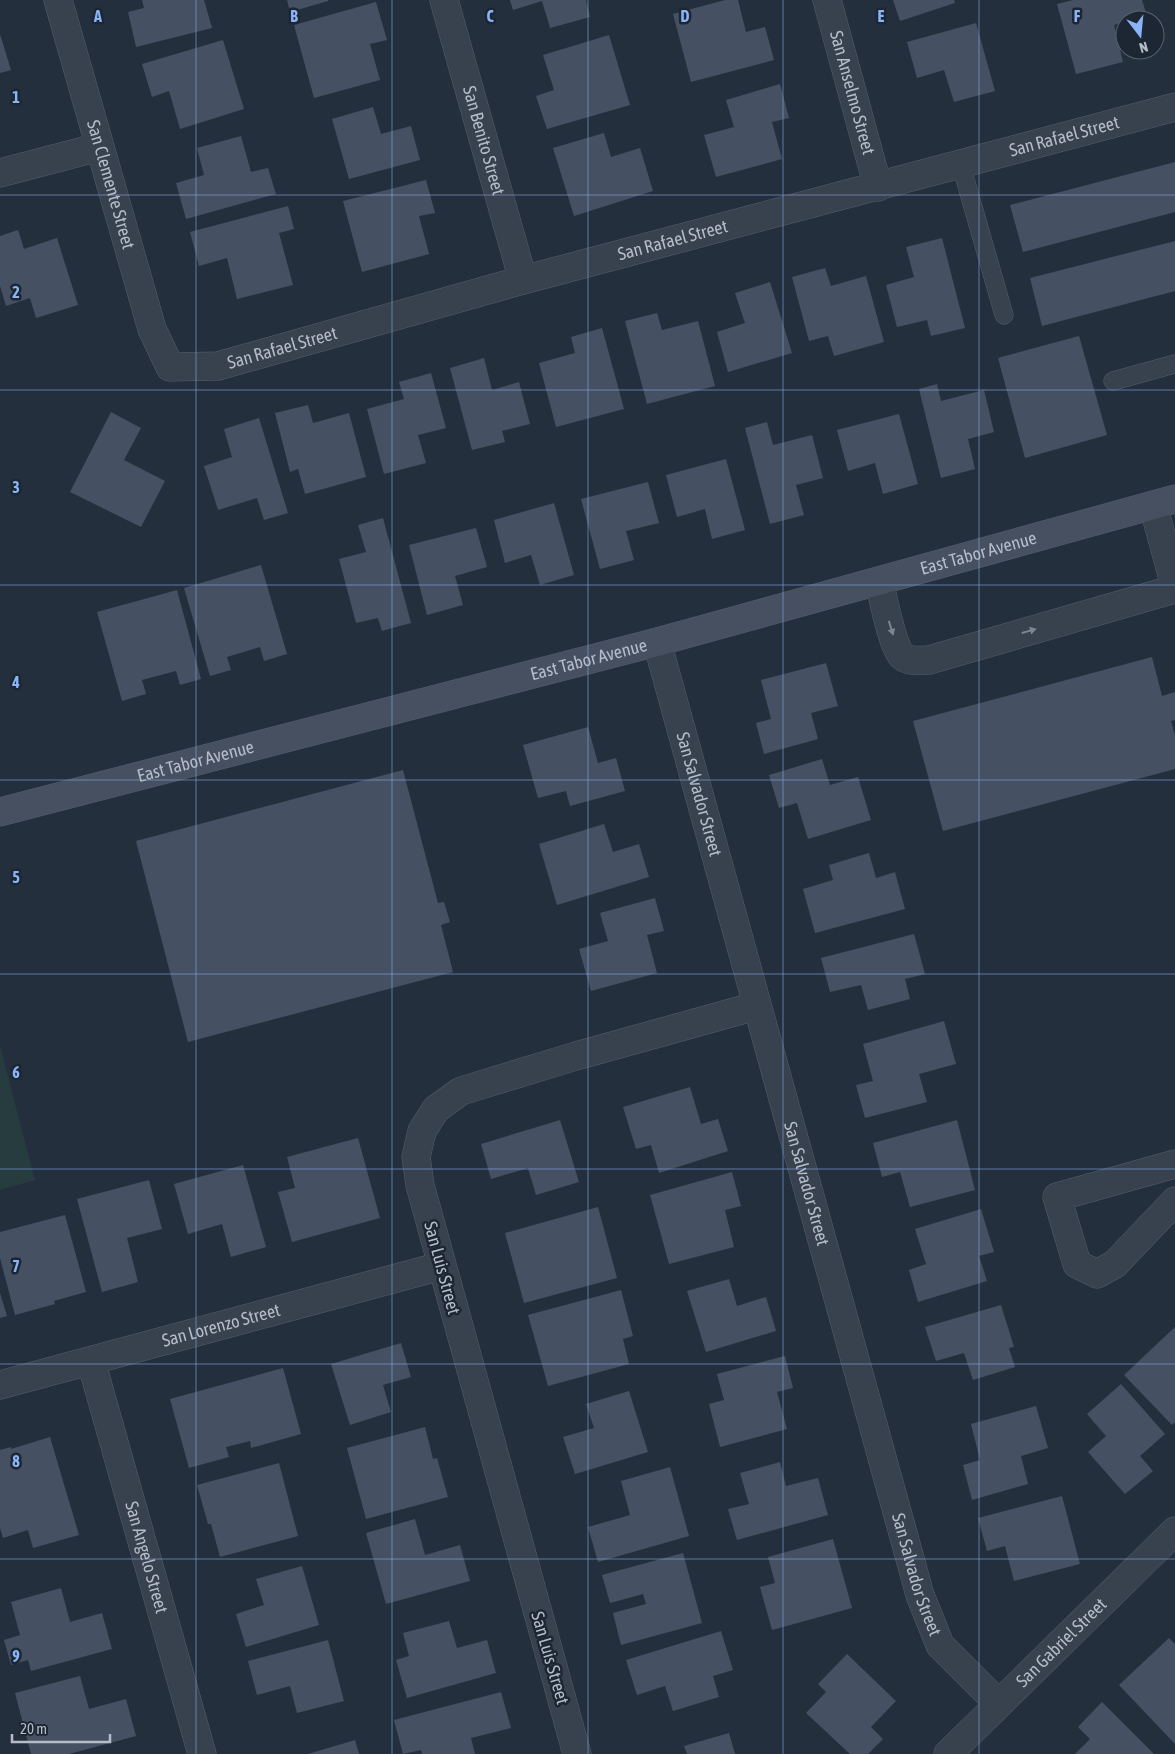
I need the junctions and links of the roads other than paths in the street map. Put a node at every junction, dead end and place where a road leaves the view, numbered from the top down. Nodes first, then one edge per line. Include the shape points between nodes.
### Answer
1 (58, 0) edge
2 (444, 0) edge
3 (826, 0) edge
4 (1175, 107) edge
5 (99, 147) junction
6 (960, 165) junction
7 (0, 173) edge
8 (878, 187) junction
9 (523, 280) junction
10 (1004, 315) dead end
11 (1175, 364) edge
12 (170, 367) joint
13 (1113, 381) dead end
14 (1164, 502) edge
15 (878, 581) junction
16 (1175, 588) edge
17 (657, 642) junction
18 (0, 812) edge
19 (756, 1006) junction
20 (1175, 1164) edge
21 (1175, 1202) edge
22 (441, 1266) junction
23 (91, 1361) junction
24 (0, 1385) edge
25 (1175, 1531) edge
26 (999, 1704) junction
27 (202, 1754) edge
28 (577, 1754) edge
29 (948, 1754) edge

1 - 5 street, San Clemente Street
2 - 9 street, San Benito Street
3 - 8 street, San Anselmo Street
4 - 6 street, San Rafael Street
5 - 7 street
5 - 12 street, San Clemente Street via 152,329
6 - 8 street, San Rafael Street
6 - 10 lane
8 - 9 street, San Rafael Street
9 - 12 street, San Rafael Street via 218,366
11 - 13 lane
14 - 15 main road, East Tabor Avenue
14 - 16 street
15 -> 16 street via 897,646 903,656 912,661 929,660
15 - 17 main road, East Tabor Avenue
17 - 18 main road, East Tabor Avenue
17 - 19 street, San Salvador Street
19 - 22 street, San Luis Street via 461,1091 436,1109 422,1131 416,1156 420,1185
19 - 26 street, San Salvador Street via 920,1595 940,1645
20 - 21 street via 1057,1197 1077,1264 1097,1274 1115,1264
22 - 23 street, San Lorenzo Street
22 - 28 street, San Luis Street
23 - 24 street, San Lorenzo Street
23 - 27 street, San Angelo Street
25 - 26 street, San Gabriel Street
26 - 29 street, San Gabriel Street

